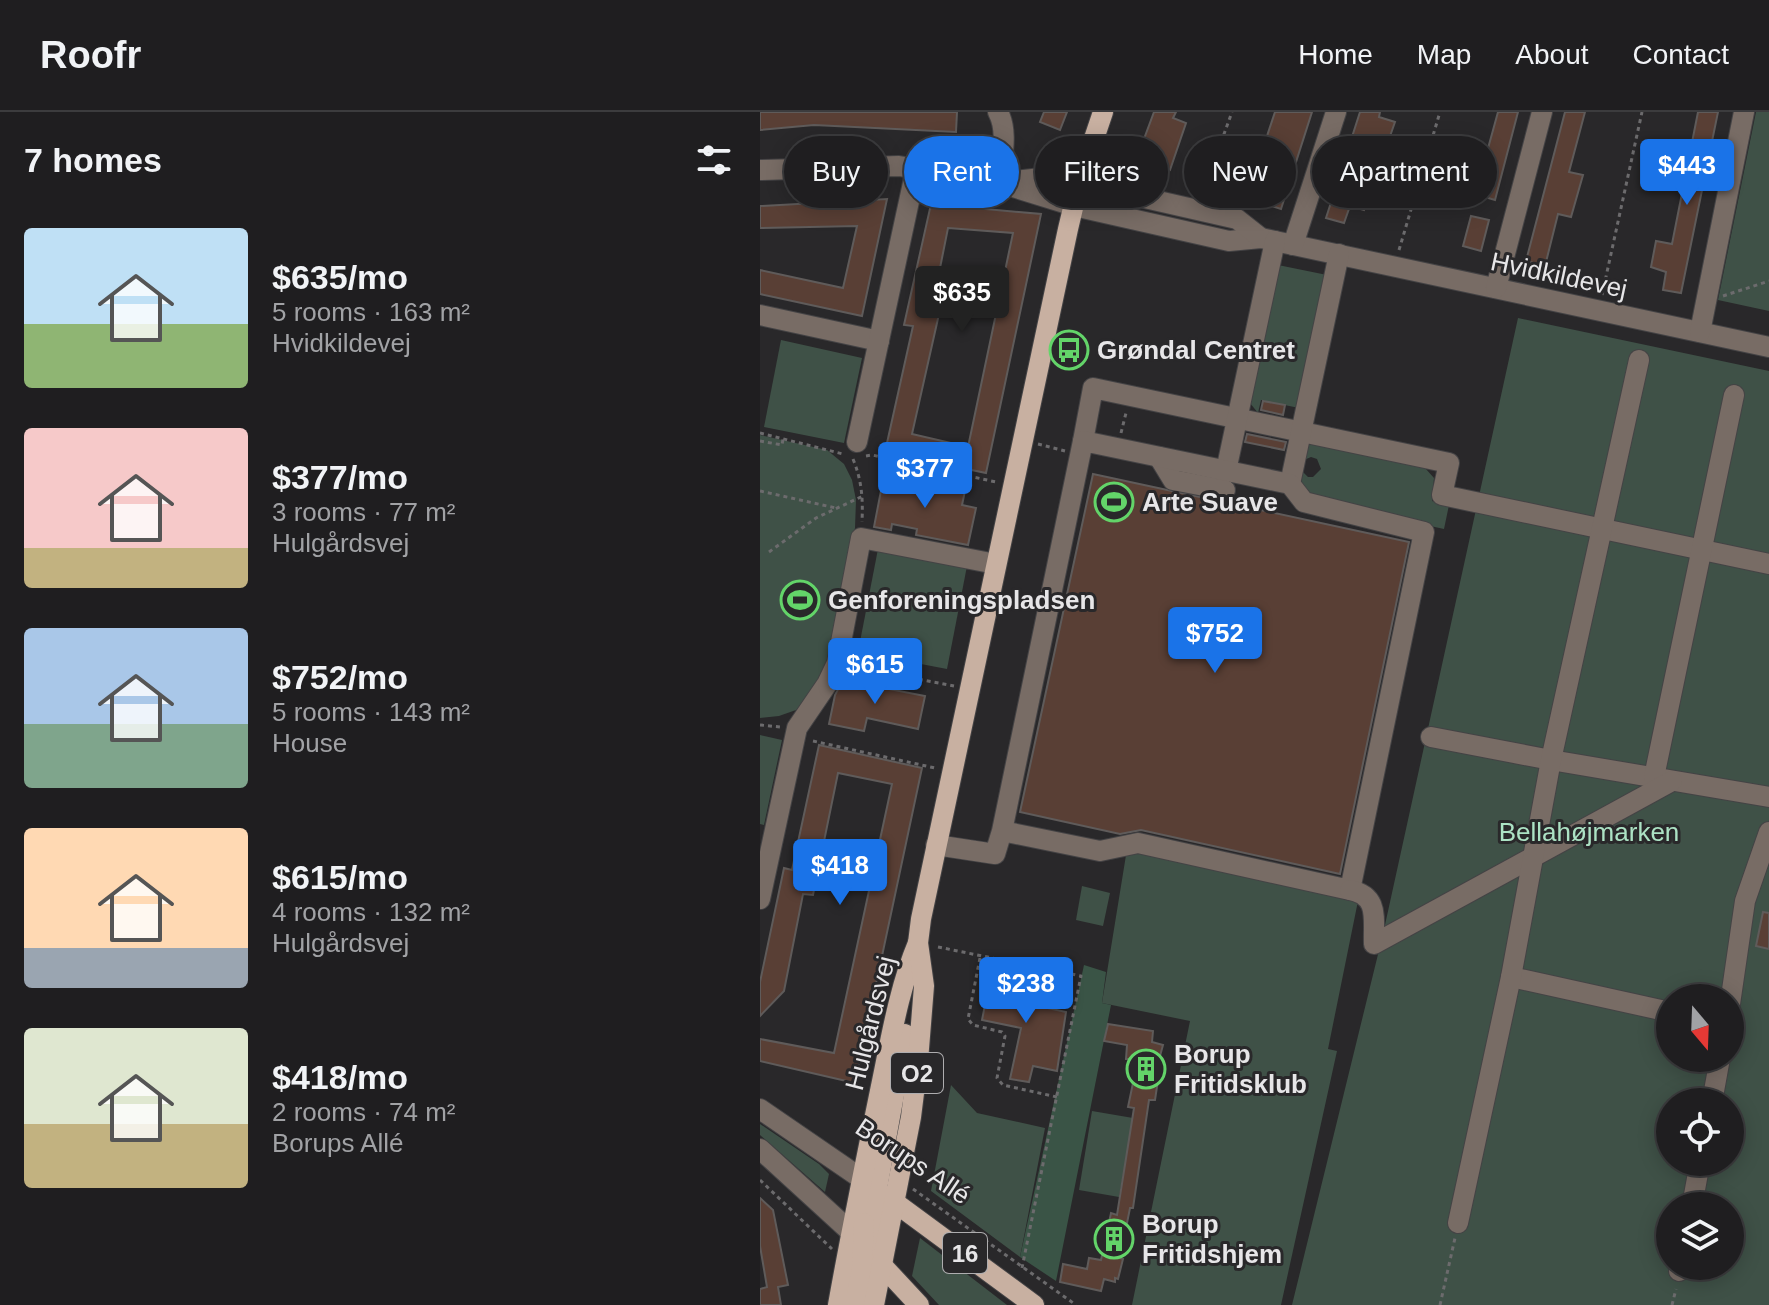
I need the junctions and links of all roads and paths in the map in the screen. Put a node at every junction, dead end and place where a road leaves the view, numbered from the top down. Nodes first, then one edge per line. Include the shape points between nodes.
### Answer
1 (998, 112) edge
2 (1103, 112) edge
3 (1232, 112) edge
4 (1336, 112) edge
5 (1440, 112) edge
6 (1542, 112) edge
7 (1642, 112) edge
8 (1744, 112) edge
9 (1004, 136) edge
10 (1095, 136) edge
11 (904, 167) edge
12 (760, 170) edge
13 (1168, 204) edge
14 (908, 208) edge
15 (1074, 208) edge
16 (1083, 208) edge
17 (1196, 210) junction
18 (1277, 241) junction
19 (1339, 254) junction
20 (1395, 266) junction
21 (1769, 281) edge
22 (1496, 288) junction
23 (1705, 302) junction
24 (1599, 310) junction
25 (760, 315) edge
26 (1700, 332) junction
27 (879, 341) junction
28 (1769, 347) edge
29 (1639, 360) dead end
30 (1734, 395) dead end
31 (1129, 396) junction
32 (1237, 418) junction
33 (1301, 432) junction
34 (760, 433) edge
35 (783, 438) junction
36 (760, 441) edge
37 (1083, 441) junction
38 (1118, 449) junction
39 (855, 450) junction
40 (1226, 480) junction
41 (1290, 484) junction
42 (1013, 486) junction
43 (760, 491) edge
44 (863, 496) junction
45 (836, 508) junction
46 (1602, 528) junction
47 (861, 538) junction
48 (1701, 549) junction
49 (769, 552) dead end
50 (996, 564) junction
51 (1769, 564) edge
52 (837, 663) junction
53 (970, 689) junction
54 (1431, 737) dead end
55 (793, 752) junction
56 (1551, 760) junction
57 (953, 772) junction
58 (1663, 779) junction
59 (1769, 797) edge
60 (1002, 831) junction
61 (1769, 832) edge
62 (936, 845) junction
63 (766, 849) edge
64 (1534, 857) junction
65 (1350, 890) junction
66 (760, 899) edge
67 (918, 943) junction
68 (980, 956) junction
69 (1511, 977) junction
70 (1733, 984) edge
71 (1656, 1009) edge
72 (1057, 1097) junction
73 (760, 1109) edge
74 (760, 1149) edge
75 (760, 1180) edge
76 (899, 1180) junction
77 (870, 1185) junction
78 (895, 1203) junction
79 (1458, 1223) joint
80 (858, 1238) junction
81 (846, 1263) junction
82 (883, 1266) junction
83 (1022, 1268) junction
84 (838, 1305) edge
85 (855, 1305) edge
86 (874, 1305) edge
87 (919, 1305) edge
88 (1034, 1305) edge
89 (1076, 1305) edge
90 (1440, 1305) edge

1 - 9 street
2 - 10 main road, Hulgårdsvej / O2
3 - 17 path
4 - 18 street
5 - 20 path
6 - 22 street
7 - 24 path
8 - 23 street
11 - 12 street, Hvidkildevej
13 - 17 street, Hvidkildevej
14 - 27 street
15 - 42 main road, Hulgårdsvej / O2
16 - 18 street, Hvidkildevej via 1229,241
17 - 18 street, Hvidkildevej via 1237,219
18 - 19 street, Hvidkildevej
18 - 32 street
19 - 20 street, Hvidkildevej
19 - 33 street
20 - 22 street, Hvidkildevej
21 - 23 path
22 - 24 street, Hvidkildevej
23 - 26 street
24 - 26 street, Hvidkildevej
25 - 27 street
26 - 28 street, Hvidkildevej
27 - 39 street
29 - 46 street
30 - 48 street
31 - 32 street
31 - 37 street via 1093,388
31 - 38 path
32 - 33 street
32 - 40 street
33 - 41 street
33 - 46 street via 1449,463 1442,495
34 - 35 path
35 - 36 path via 782,445
35 - 39 path
37 - 38 street
37 - 60 street
38 - 40 street
39 - 42 path
39 - 44 path
40 - 41 street
41 - 65 street via 1304,502 1424,532
42 - 50 main road, Hulgårdsvej / O2
43 - 45 path
44 - 45 path
44 - 47 path
45 - 49 path
46 - 48 street
46 - 56 street
47 - 50 street
47 - 52 street
48 - 51 street
48 - 58 street
50 - 53 main road, Hulgårdsvej / O2
52 - 53 path
52 - 55 street via 797,728
53 - 57 main road, Hulgårdsvej / O2
54 - 56 street
55 - 57 path via 811,740
55 - 63 street
56 - 58 street
56 - 64 street
57 - 62 main road, Hulgårdsvej / O2
58 - 59 street
58 - 64 street
60 - 62 street via 995,854
60 - 65 street via 1100,851 1138,843
61 - 70 street via 1745,901
62 - 67 main road, Hulgårdsvej / O2
63 - 66 street
64 - 65 street via 1374,944 1373,905 1361,892
64 - 69 street
67 - 68 path
67 - 76 main road, Hulgårdsvej / O2 via 924,986 918,1061
67 - 77 main road, Hulgårdsvej / O2 via 891,1031
68 - 72 path via 968,1019 1005,1036 997,1078 1003,1085
68 - 72 path via 1081,976
69 - 71 street
69 - 79 street
72 - 83 path
73 - 77 street, Borups Allé
74 - 80 street
75 - 81 path
76 - 78 main road, Hulgårdsvej / O2
76 - 83 path, Borups Allé
77 - 78 main road, Borups Allé / 16
77 - 80 main road, Hulgårdsvej / O2
77 - 82 main road
78 - 82 main road, Hulgårdsvej / O2
78 - 88 main road, Borups Allé / 16
79 - 90 path
80 - 81 main road, Hulgårdsvej / O2
80 - 82 main road
80 - 85 main road
81 - 84 main road, Hulgårdsvej / O2
82 - 86 main road, Hulgårdsvej / O2
82 - 87 main road
83 - 89 path, Borups Allé

